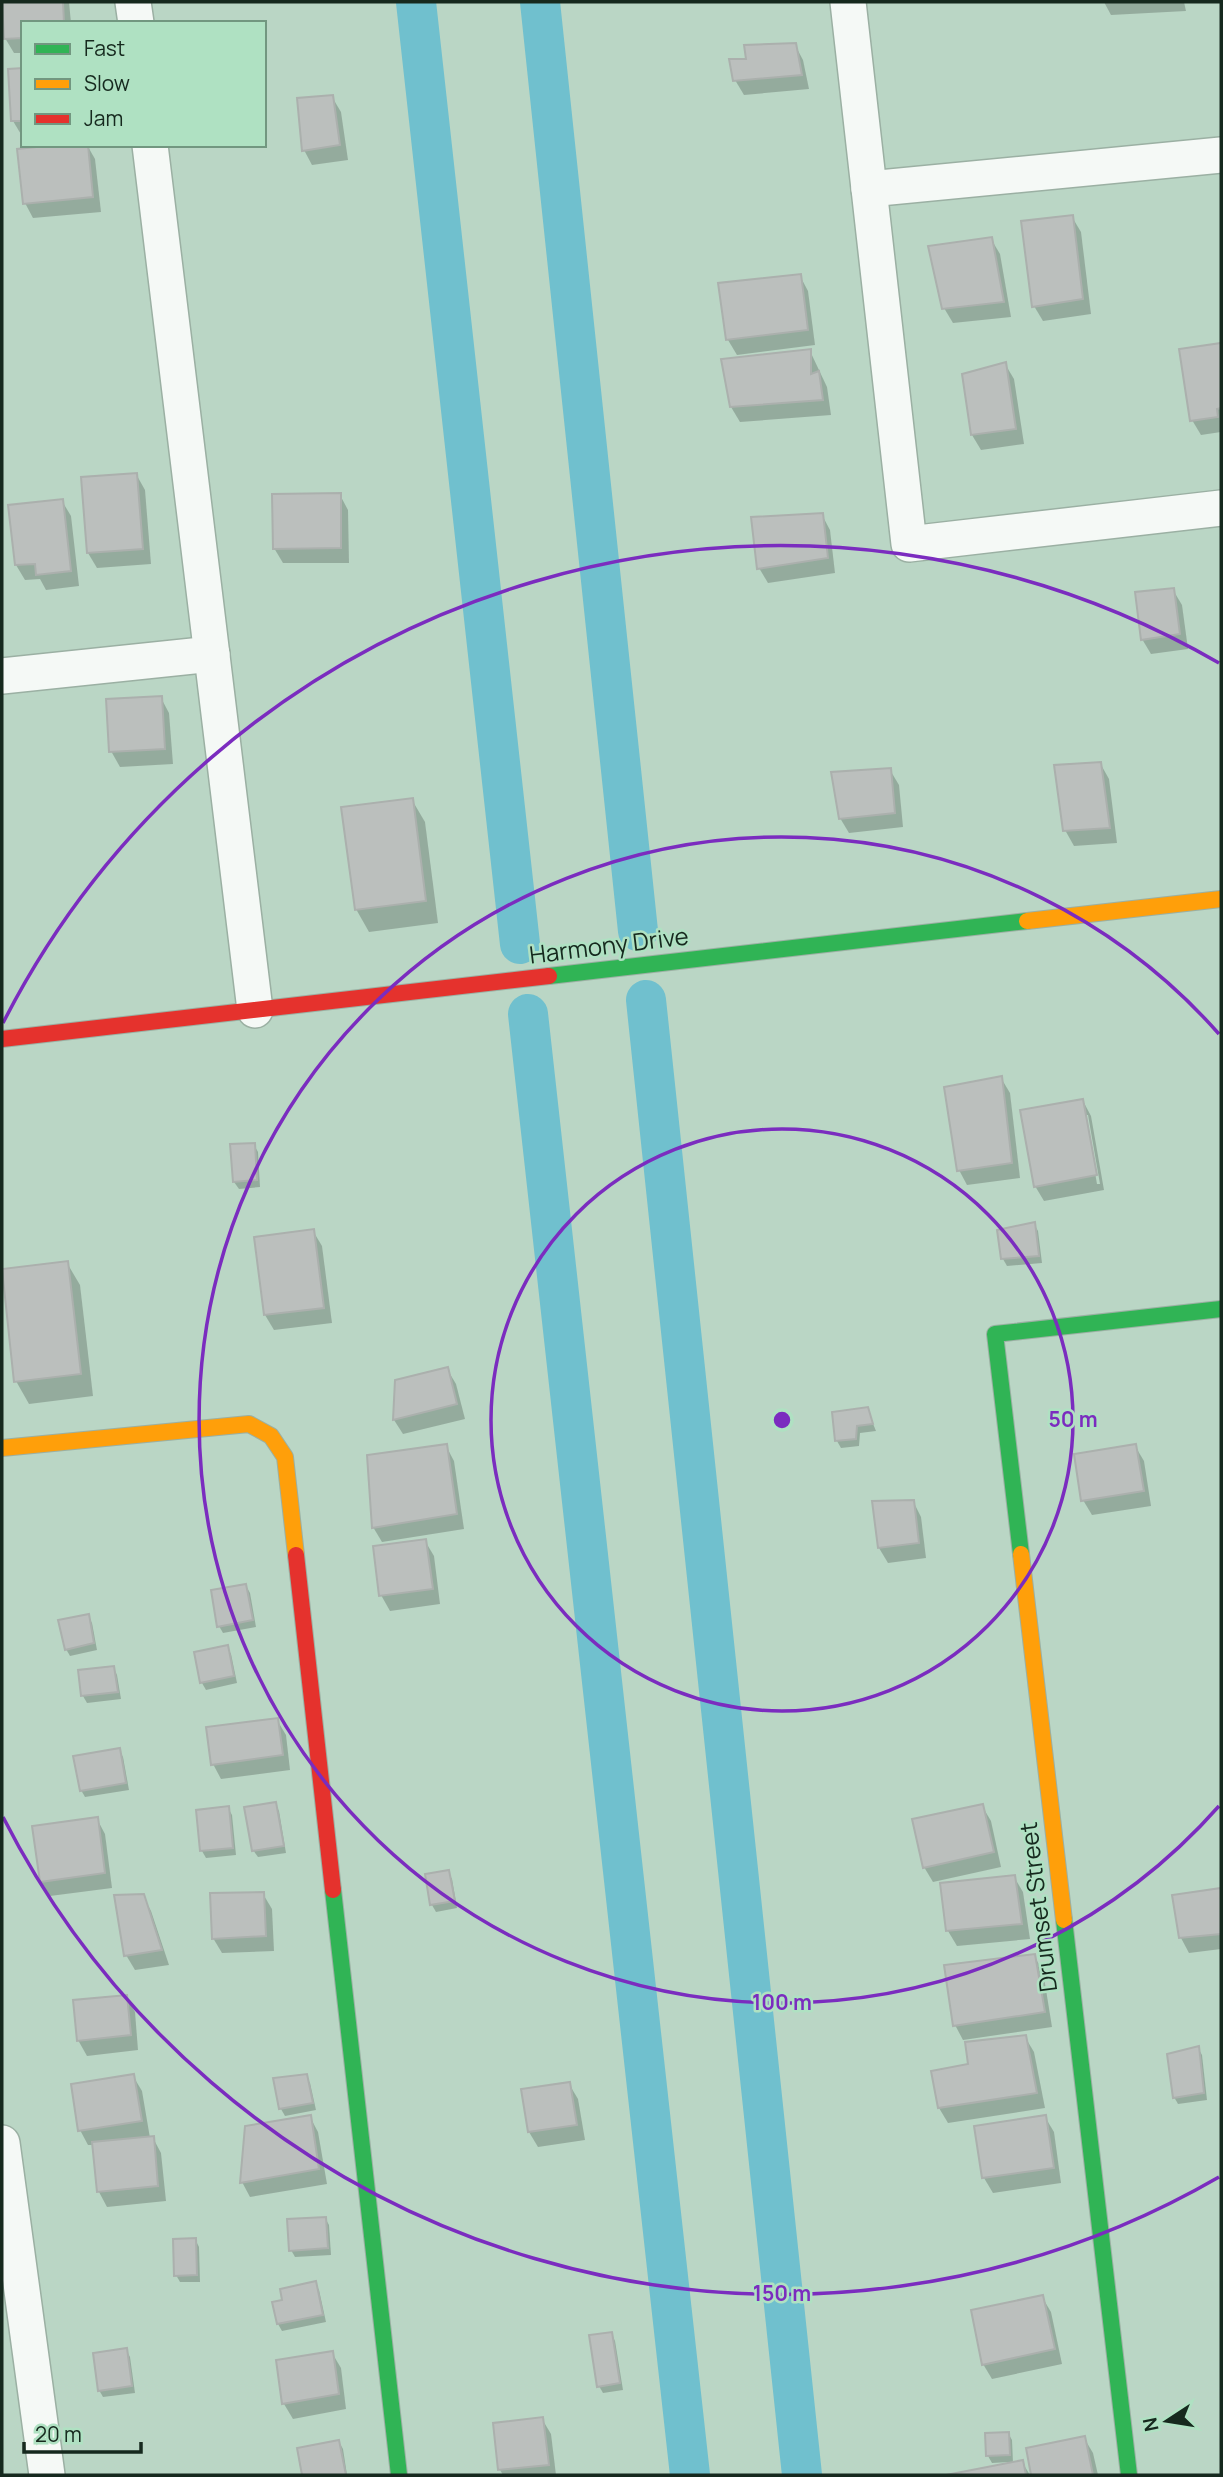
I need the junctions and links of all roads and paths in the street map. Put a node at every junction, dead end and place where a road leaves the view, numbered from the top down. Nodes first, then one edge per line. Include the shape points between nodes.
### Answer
1 (133, 2) edge
2 (848, 2) edge
3 (136, 21) edge
4 (150, 147) edge
5 (1221, 156) edge
6 (870, 189) junction
7 (1221, 508) edge
8 (212, 654) junction
9 (2, 676) edge
10 (1221, 899) edge
11 (256, 1010) junction
12 (2, 1039) edge
13 (1221, 1309) edge
14 (2, 1448) edge
15 (2, 2143) edge
16 (47, 2475) edge
17 (399, 2475) edge
18 (1129, 2475) edge

1 - 3 street
2 - 6 street
4 - 8 street
5 - 6 street
6 - 7 street via 909,544
8 - 9 street
8 - 11 street
10 - 11 street, Harmony Drive
11 - 12 street, Harmony Drive
13 - 18 street, Drumset Street via 995,1334
14 - 17 street via 249,1424 270,1434 285,1457
15 - 16 street

